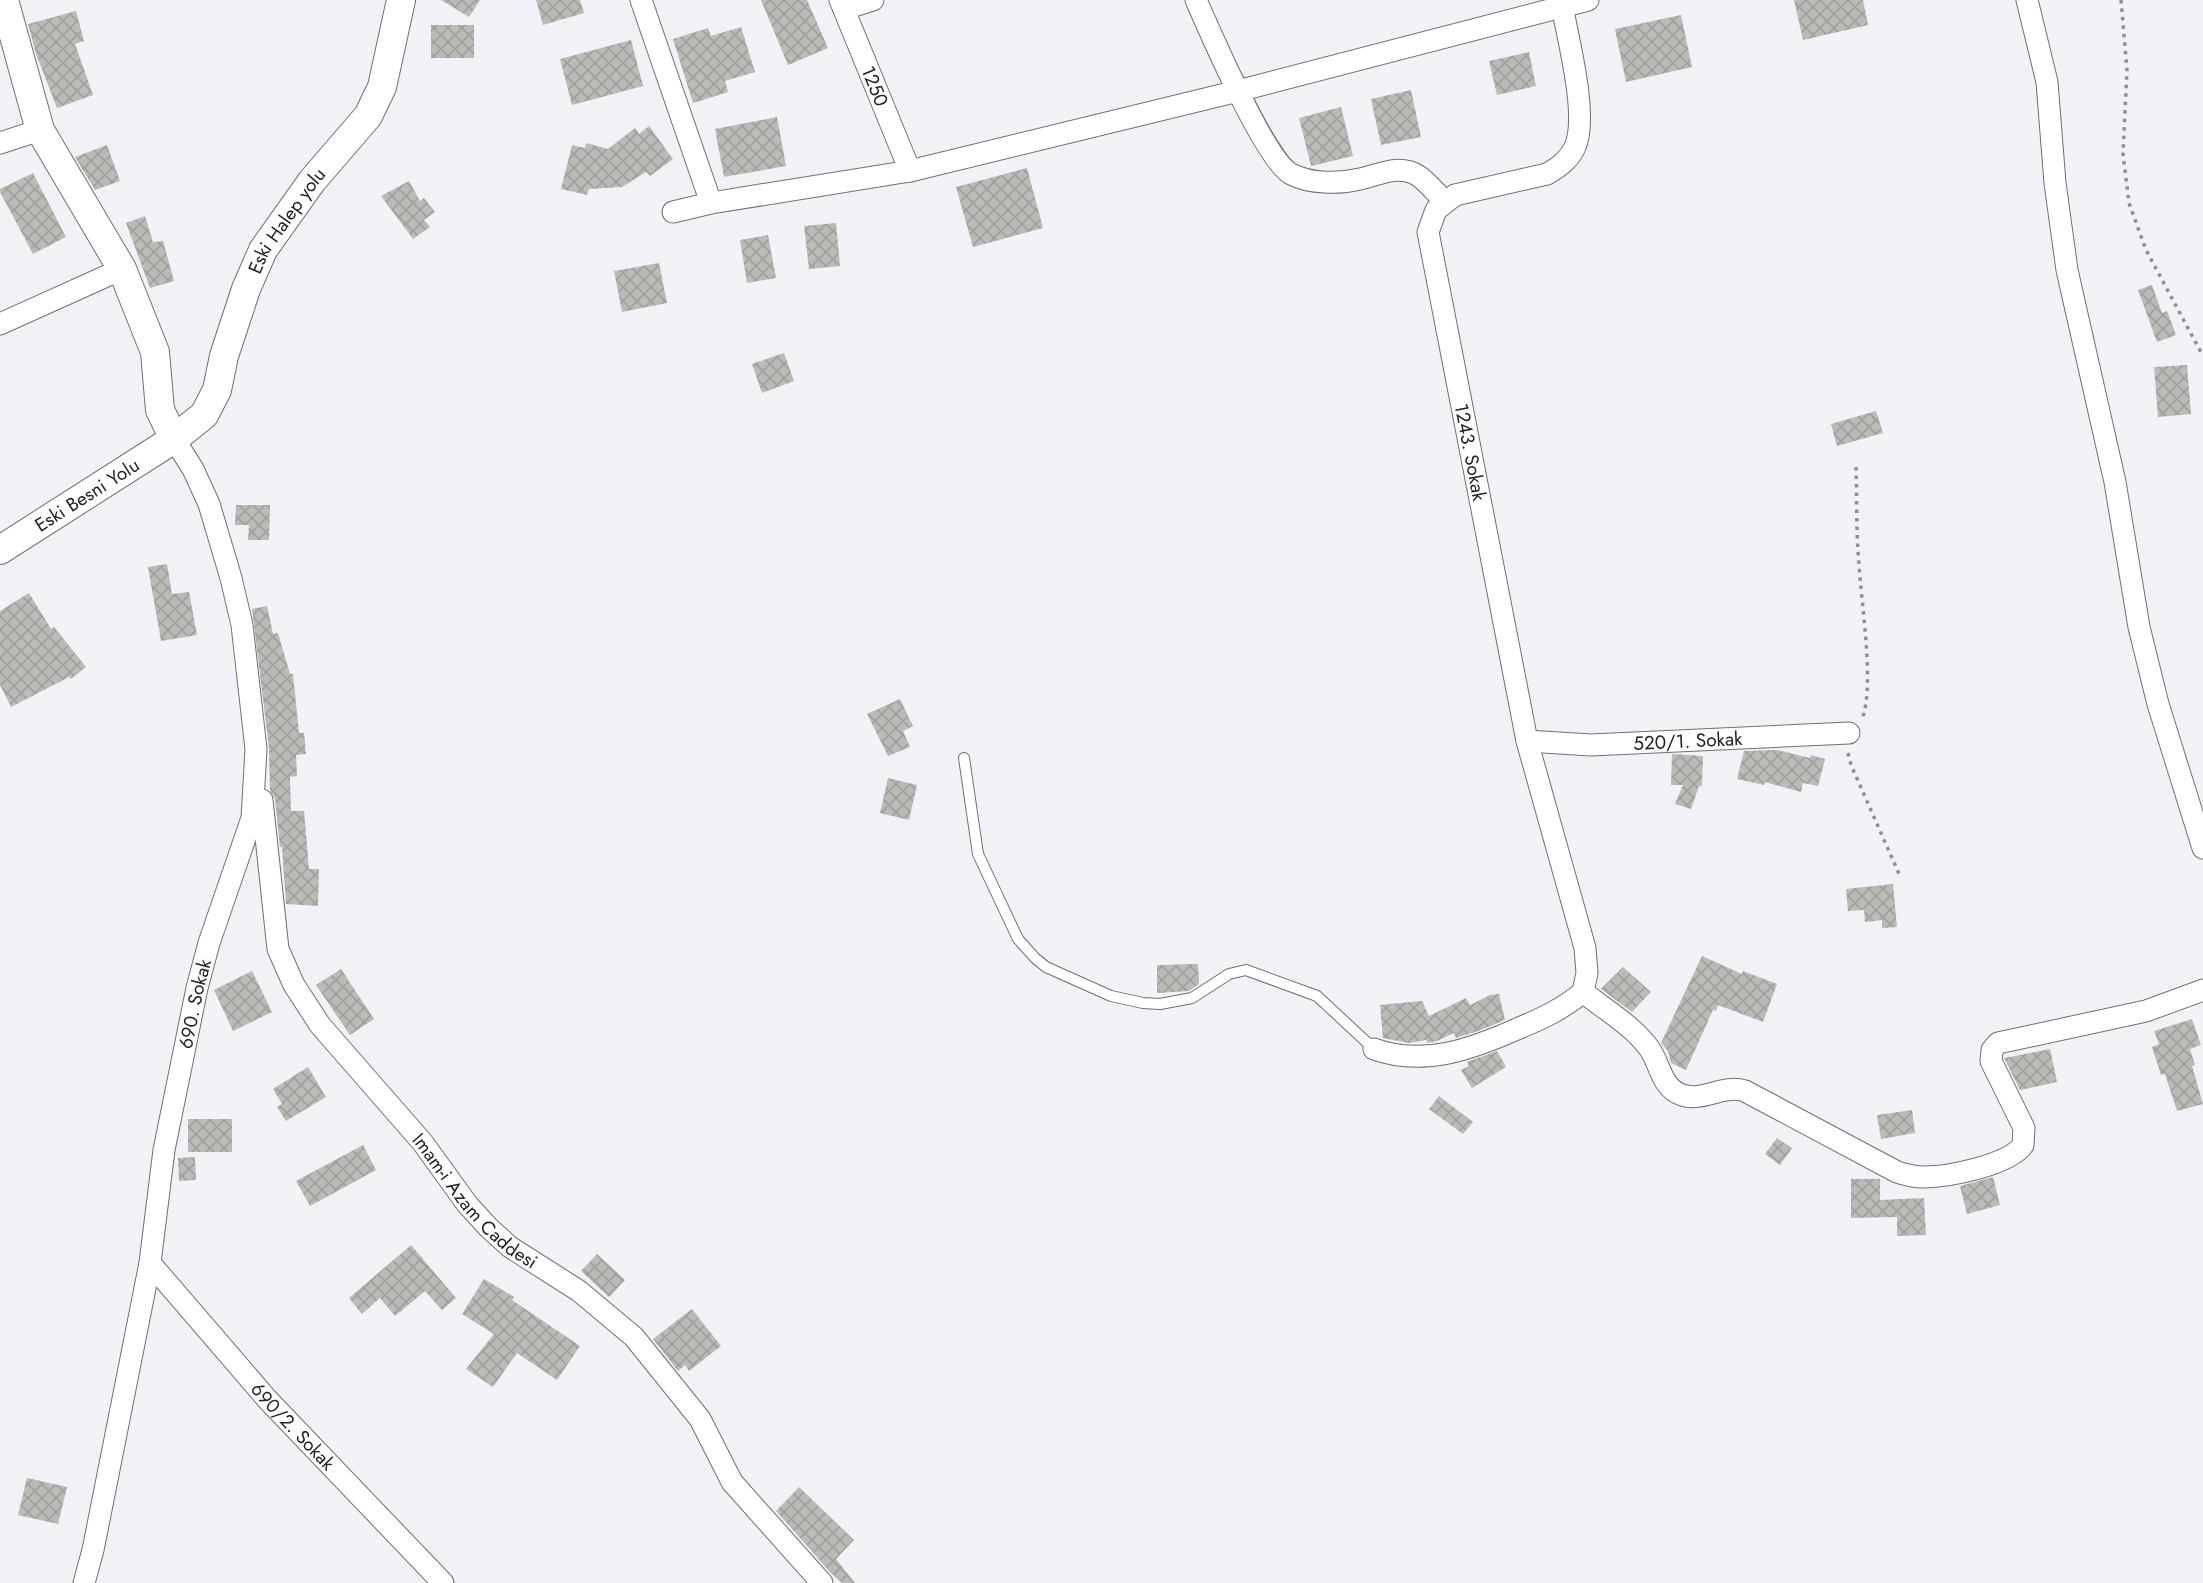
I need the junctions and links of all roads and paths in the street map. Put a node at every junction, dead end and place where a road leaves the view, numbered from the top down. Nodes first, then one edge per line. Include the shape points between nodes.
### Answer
1 (4, 0) edge
2 (401, 0) edge
3 (641, 0) edge
4 (873, 0) edge
5 (1196, 0) edge
6 (1588, 0) edge
7 (2027, 0) edge
8 (2121, 0) edge
9 (1562, 3) edge
10 (842, 5) edge
11 (1238, 91) junction
12 (40, 130) junction
13 (0, 143) edge
14 (910, 171) junction
15 (1444, 201) junction
16 (711, 204) junction
17 (673, 212) dead end
18 (122, 269) junction
19 (0, 324) edge
20 (2203, 356) edge
21 (174, 439) junction
22 (1856, 467) dead end
23 (0, 550) edge
24 (1849, 733) junction
25 (1527, 741) junction
26 (256, 749) junction
27 (964, 758) dead end
28 (2203, 848) edge
29 (1900, 876) dead end
30 (2203, 990) edge
31 (1583, 992) junction
32 (1374, 1049) joint
33 (150, 1263) junction
34 (84, 1583) edge
35 (443, 1583) edge
36 (822, 1583) edge

1 - 12 street
2 - 21 street, Eski Halep yolu via 384,78 368,116 312,181 263,250 246,289 217,390 204,415
3 - 16 street
4 - 10 street
5 - 11 street
6 - 9 street
7 - 28 street via 2047,82 2054,183 2067,270 2115,482 2139,627
8 - 20 path via 2127,70 2123,154 2129,204 2146,250
9 - 11 street
9 - 15 street via 1577,90 1574,148 1547,174
10 - 14 street, 1250
11 - 14 street
11 - 15 street via 1279,165 1291,174 1343,182 1403,171 1418,176
12 - 13 street
12 - 18 street
14 - 16 street
15 - 25 street, 1243. Sokak via 1430,220 1428,244
16 - 17 street
18 - 19 street
18 - 21 street via 155,352 160,410
21 - 23 street, Eski Besni Yolu
21 - 26 street, 690. Sokak via 209,504 231,578 242,625
22 - 24 path via 1867,706
24 - 25 street, 520/1. Sokak via 1591,745
24 - 29 path via 1851,765
25 - 31 street, 1243. Sokak via 1585,948
26 - 33 street, 690. Sokak via 252,818 197,988 164,1150
26 - 36 street, Imam-i Azam Caddesi via 278,949 320,1025 423,1143 489,1228 634,1337 700,1419 732,1482
27 - 32 lane via 978,854 1018,939 1046,967 1111,996 1143,1003 1192,998 1229,974 1246,970 1317,996
30 - 31 street via 2146,1011 1998,1042 1991,1061 2024,1128 2023,1145 1987,1165 1934,1177 1898,1172 1745,1091 1732,1088 1696,1096 1679,1094 1667,1085 1642,1040
31 - 32 street via 1557,1011 1463,1051 1428,1055
33 - 34 street, 690. Sokak
33 - 35 street, 690/2. Sokak via 267,1399

